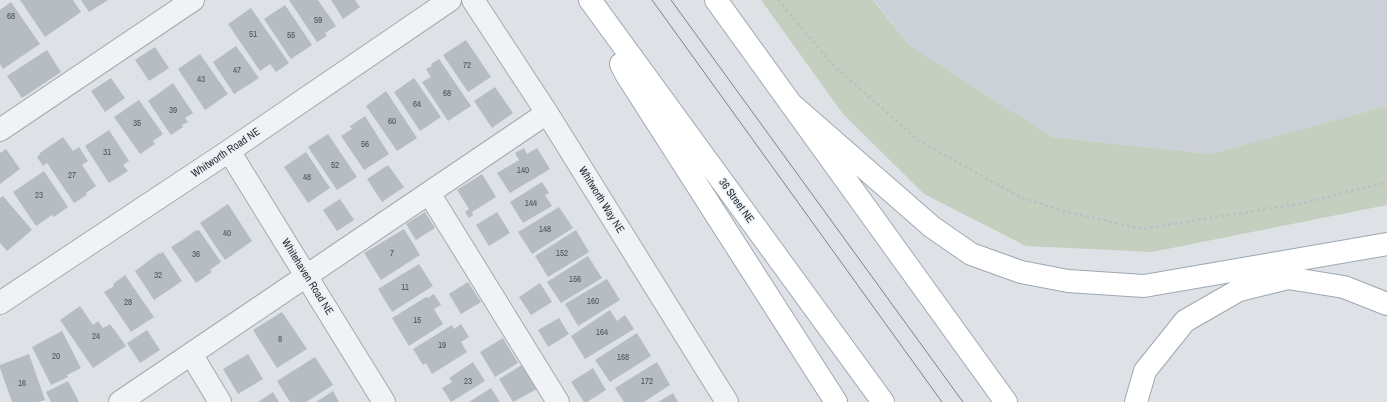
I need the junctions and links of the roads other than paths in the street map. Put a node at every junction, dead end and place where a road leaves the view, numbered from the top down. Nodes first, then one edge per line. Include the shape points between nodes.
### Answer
1 (193, 0) edge
2 (450, 0) edge
3 (473, 0) edge
4 (716, 0) edge
5 (595, 8) edge
6 (790, 103) junction
7 (547, 113) junction
8 (0, 130) edge
9 (229, 151) junction
10 (429, 193) junction
11 (1387, 244) edge
12 (306, 276) junction
13 (0, 303) edge
14 (1387, 304) edge
15 (191, 354) junction
16 (120, 402) edge
17 (220, 402) edge
18 (384, 402) edge
19 (558, 402) edge
20 (727, 402) edge
21 (836, 402) edge
22 (883, 402) edge
23 (1006, 402) edge
24 (1136, 402) edge

1 - 8 street
2 - 9 street, Whitworth Road NE
3 - 7 street, Whitworth Way NE
4 - 6 main road
5 - 21 main road via 626,74
5 - 22 main road, 36 Street NE
6 - 11 main road via 932,227 971,254 1021,272 1068,281 1144,286
6 - 23 main road
7 - 10 street
7 - 20 street, Whitworth Way NE
9 - 12 street, Whitehaven Road NE
9 - 13 street, Whitworth Road NE
10 - 12 street
10 - 19 street
12 - 15 street
12 - 18 street, Whitehaven Road NE
14 - 24 main road via 1344,287 1288,278 1238,290 1185,321 1145,371
15 - 16 street
15 - 17 street

